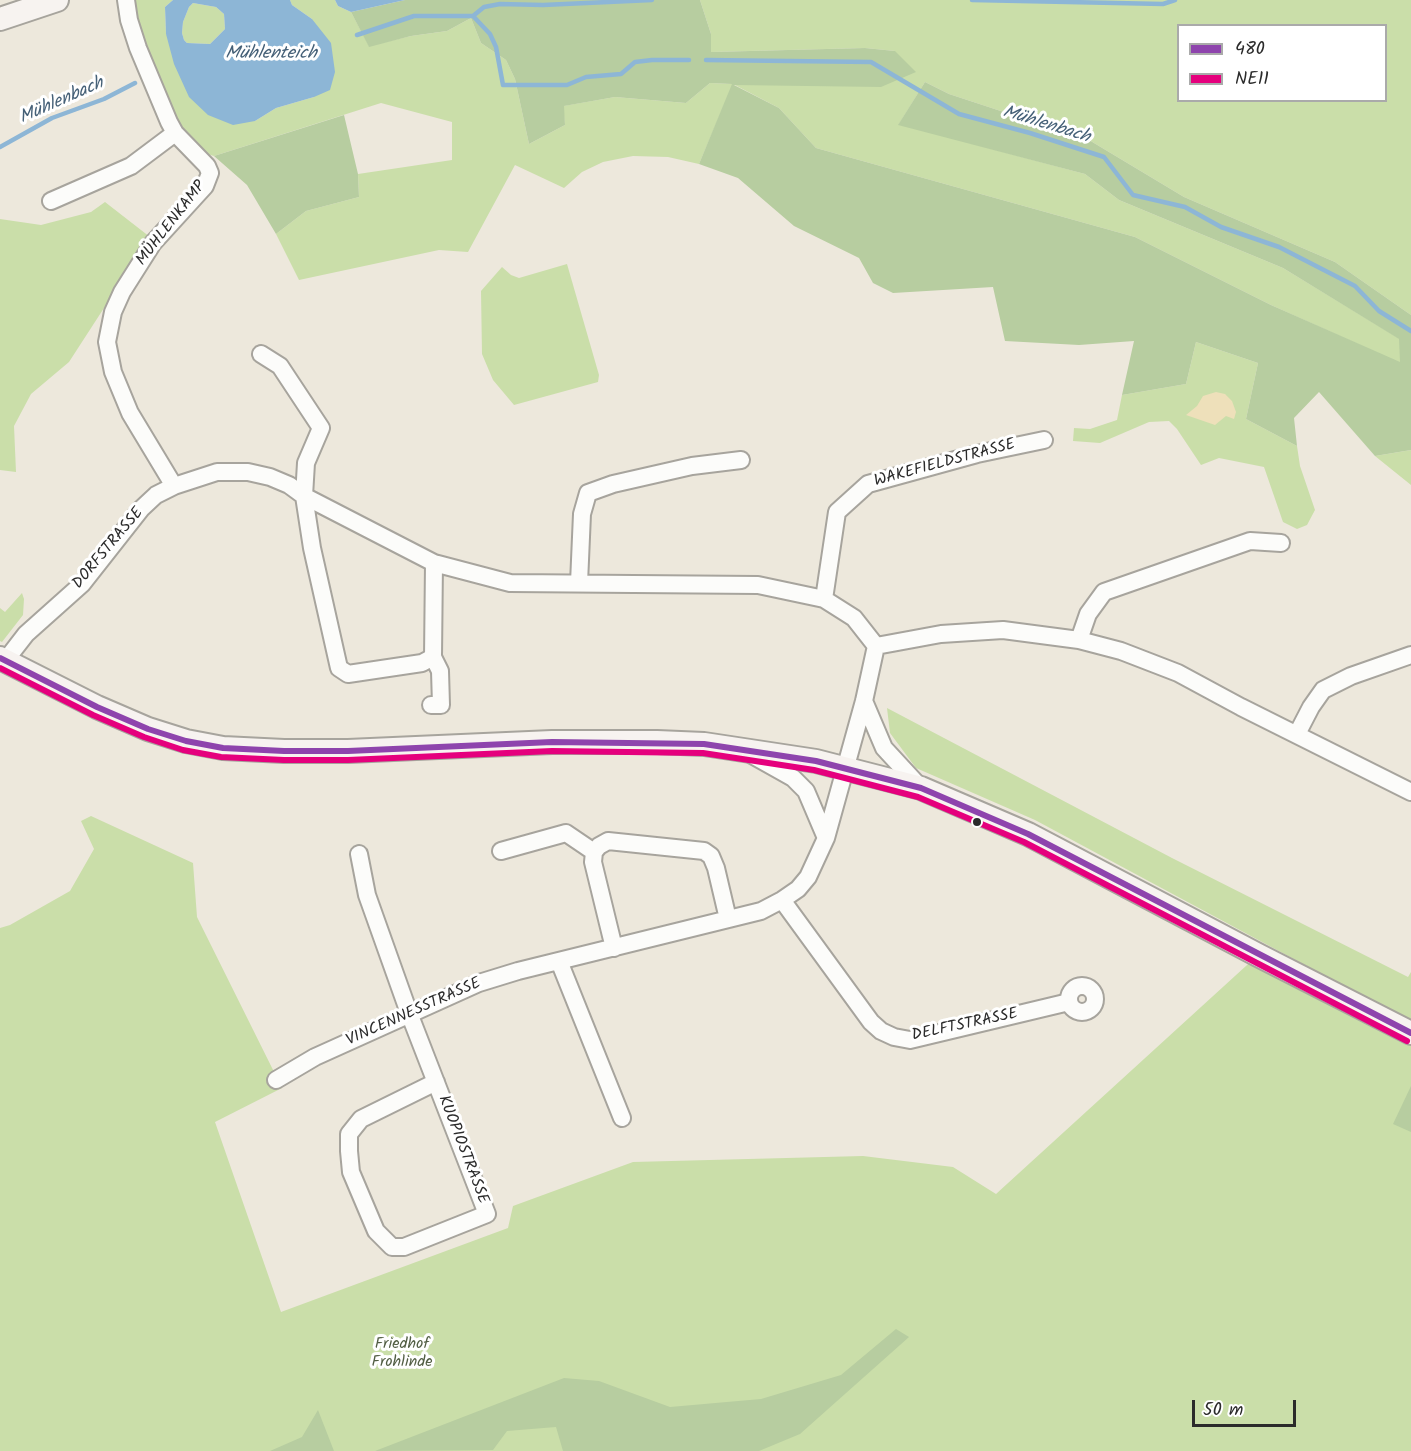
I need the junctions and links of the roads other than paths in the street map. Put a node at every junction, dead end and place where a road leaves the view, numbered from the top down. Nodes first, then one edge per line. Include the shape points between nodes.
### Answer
1 (57, 0) edge
2 (126, 0) edge
3 (0, 19) edge
4 (175, 133) junction
5 (51, 201) dead end
6 (261, 354) dead end
7 (1044, 440) dead end
8 (741, 460) dead end
9 (174, 486) junction
10 (304, 496) junction
11 (1281, 543) dead end
12 (434, 564) junction
13 (579, 583) junction
14 (824, 599) junction
15 (1079, 640) junction
16 (876, 646) junction
17 (1411, 655) edge
18 (433, 657) junction
19 (3, 659) edge
20 (864, 701) junction
21 (431, 705) dead end
22 (1297, 734) junction
23 (742, 749) junction
24 (845, 768) junction
25 (921, 788) junction
26 (1411, 792) edge
27 (826, 838) junction
28 (501, 851) dead end
29 (594, 852) junction
30 (359, 854) dead end
31 (782, 900) junction
32 (728, 919) junction
33 (614, 948) junction
34 (559, 961) junction
35 (1070, 1002) dead end
36 (409, 1013) junction
37 (1411, 1033) edge
38 (276, 1080) dead end
39 (436, 1082) junction
40 (622, 1118) dead end

1 - 3 main road
2 - 4 street, MÜHLENKAMP via 138,48
4 - 5 street via 131,166
4 - 9 street, MÜHLENKAMP via 210,173 205,186 153,243 122,292 107,342 113,372 130,413
6 - 10 street via 280,366 321,428 306,464
7 - 14 street, WAKEFIELDSTRASSE via 868,484 837,512
8 - 13 street via 692,466 588,493 582,514
9 - 10 street, DORFSTRASSE via 217,471 248,472 279,481
9 - 19 street, DORFSTRASSE via 141,509 82,584
10 - 12 street
10 - 18 street via 339,668 348,674 422,663
11 - 15 street via 1250,541 1104,592 1088,614
12 - 13 street via 510,583
12 - 18 street
13 - 14 street via 758,585
14 - 16 street via 854,618
15 - 16 street via 1003,630 941,634
15 - 22 street via 1178,673
16 - 20 street
17 - 22 street via 1323,690
18 - 21 street via 440,671 441,705
19 - 23 main road via 97,708 148,729 223,748 348,751 610,742
20 - 24 street
20 - 25 street via 884,748
22 - 26 street
23 - 24 main road
23 - 27 street via 793,778 806,790
24 - 25 main road
24 - 27 street, VINCENNESSTRASSE
25 - 37 main road via 1028,834
27 - 31 street, VINCENNESSTRASSE via 808,877
28 - 29 street via 566,833
29 - 32 street via 608,841 704,851 717,868
29 - 33 street via 593,862
30 - 36 street, KUOPIOSTRASSE via 367,895
31 - 32 street, VINCENNESSTRASSE via 761,911
31 - 35 street, DELFTSTRASSE via 871,1022 894,1037 910,1040
32 - 33 street, VINCENNESSTRASSE
33 - 34 street, VINCENNESSTRASSE
34 - 36 street, VINCENNESSTRASSE via 479,983
34 - 40 street
36 - 38 street, VINCENNESSTRASSE
36 - 39 street, KUOPIOSTRASSE
39 - 39 street, KUOPIOSTRASSE via 361,1119 350,1134 351,1172 376,1231 392,1247 404,1247 487,1214

